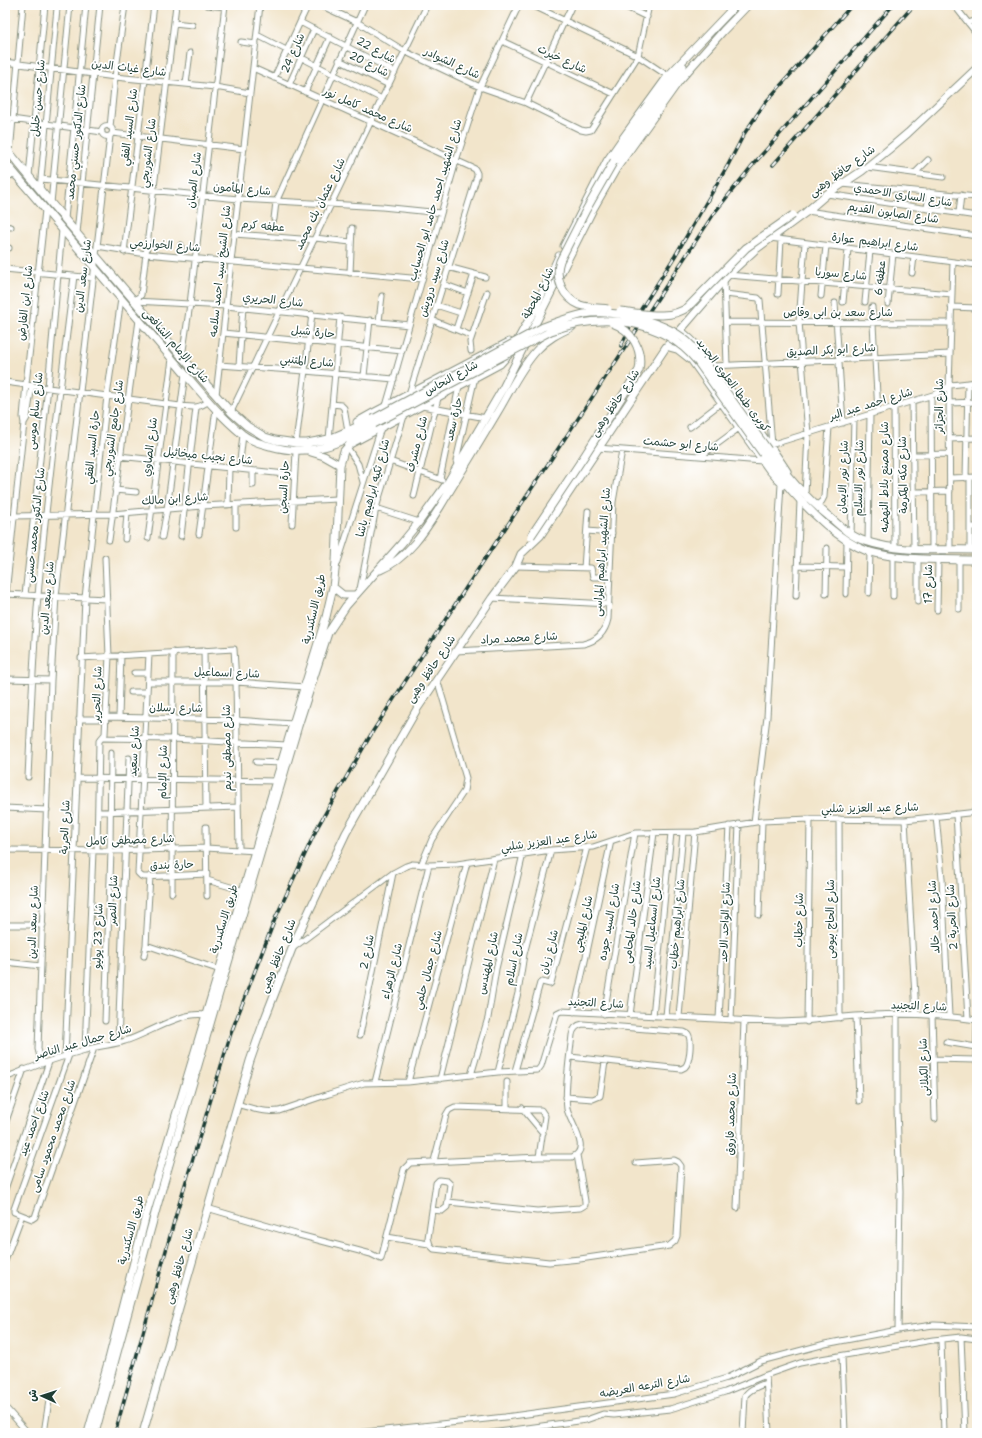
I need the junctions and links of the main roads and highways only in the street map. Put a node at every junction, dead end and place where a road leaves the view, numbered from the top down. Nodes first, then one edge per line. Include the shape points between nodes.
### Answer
1 (736, 5) edge
2 (748, 5) edge
3 (701, 42) junction
4 (977, 68) edge
5 (5, 147) edge
6 (5, 162) edge
7 (820, 199) junction
8 (585, 321) junction
9 (602, 321) junction
10 (521, 335) junction
11 (504, 361) junction
12 (513, 367) junction
13 (376, 424) junction
14 (348, 431) junction
15 (307, 451) junction
16 (767, 451) junction
17 (340, 465) junction
18 (793, 488) junction
19 (973, 550) edge
20 (521, 554) junction
21 (977, 560) edge
22 (376, 571) junction
23 (333, 587) junction
24 (358, 593) junction
25 (209, 1016) junction
26 (135, 1256) junction
27 (143, 1260) junction
28 (132, 1270) junction
29 (140, 1271) junction
30 (88, 1433) edge
31 (95, 1433) edge
32 (143, 1433) edge

1 - 3 main road, شارع المحطة
2 - 12 main road, شارع المحطة via 679,81 616,169
3 - 7 main road, bridge via 614,161 586,210 559,265 559,281 566,295 572,301 588,307 658,314 681,311 746,248
3 - 10 main road, شارع المحطة via 668,76 610,156
4 - 7 main road, شارع حافظ وهبى via 908,133 867,167
5 - 14 main road, شارع الإمام الشافعى via 238,420 275,440 296,443 329,439
6 - 15 main road, شارع الإمام الشافعى via 216,409 244,435 268,445 296,452
7 - 20 main road, شارع حافظ وهبى via 754,250 726,277 680,330 666,347 540,536
8 - 9 main road, كوبرى طنطا العلوى الجديد, bridge
8 - 13 main road, كوبرى طنطا العلوى الجديد, bridge via 563,326 546,334
8 - 22 main road, bridge via 555,335 537,350 424,531 392,564
9 - 16 main road, كوبرى طنطا العلوى الجديد, bridge via 642,325 665,334 682,345
9 - 20 main road, bridge via 616,324 633,338 640,355 638,370
10 - 11 main road, شارع النحاس
10 - 14 main road, شارع الإمام الشافعى via 358,421
11 - 12 main road
11 - 13 main road, شارع النحاس via 404,416
12 - 22 main road, شارع المحطة via 458,466 444,481 419,522
13 - 14 main road, شارع الإمام الشافعى
13 - 15 main road, شارع الإمام الشافعى via 330,446
13 - 16 main road, كوبرى طنطا العلوى الجديد, bridge via 544,327 585,314 616,314 658,325 692,346
13 - 17 main road, طريق الاسكندرية via 347,447
15 - 17 main road via 324,456
16 - 18 main road, كوبرى طنطا العلوى الجديد
17 - 23 main road, طريق الاسكندرية
18 - 19 main road via 851,535 868,542 895,547
18 - 21 main road via 800,501 847,542 893,556
20 - 32 main road, شارع حافظ وهبى via 516,566 413,715 349,827 292,949 264,1021 237,1104
22 - 24 main road, شارع المحطة
23 - 24 main road via 343,595 351,596
23 - 25 main road, طريق الاسكندرية via 220,970
24 - 25 main road, طريق الاسكندرية via 333,623 324,643
25 - 26 main road, طريق الاسكندرية
25 - 27 main road, طريق الاسكندرية
26 - 27 main road
26 - 28 main road, طريق الاسكندرية
27 - 29 main road, طريق الاسكندرية
28 - 29 main road via 136,1268
28 - 30 main road, طريق الاسكندرية
29 - 31 main road, طريق الاسكندرية

